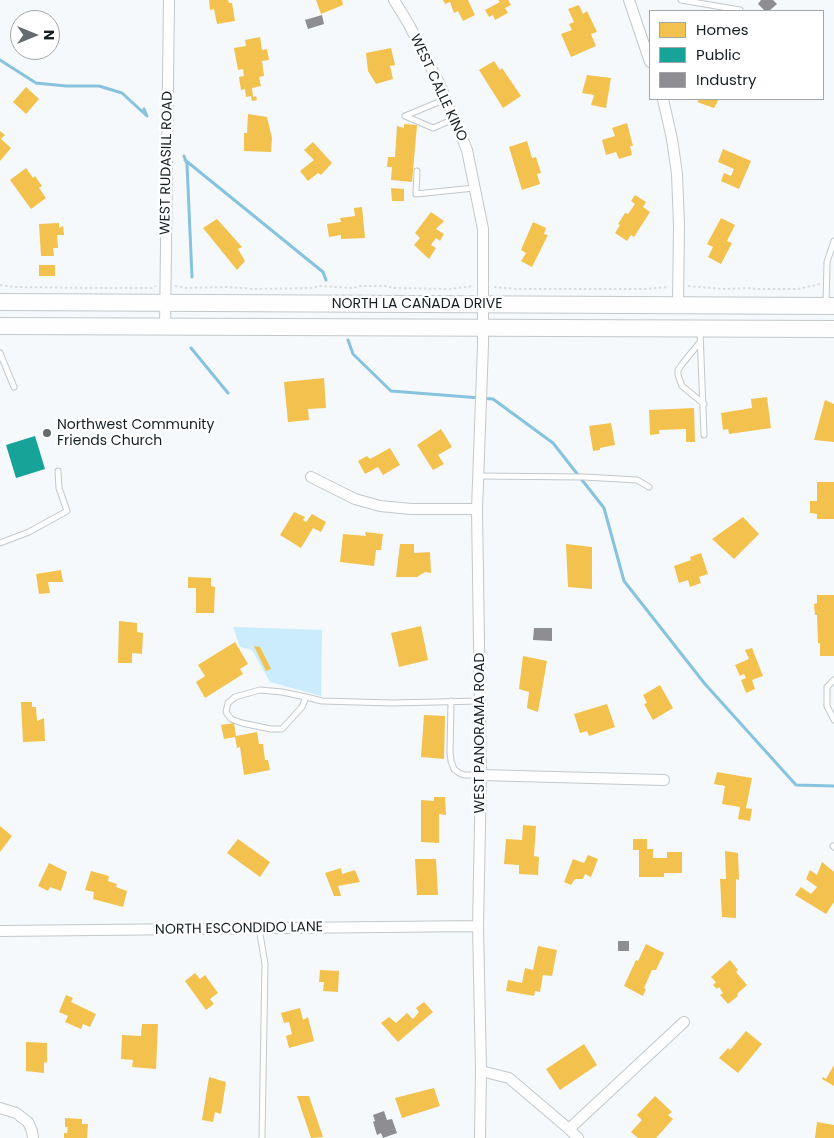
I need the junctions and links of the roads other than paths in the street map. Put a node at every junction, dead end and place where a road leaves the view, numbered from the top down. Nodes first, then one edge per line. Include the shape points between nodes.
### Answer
1 (169, 0) edge
2 (394, 0) edge
3 (629, 0) edge
4 (681, 0) edge
5 (740, 10) dead end
6 (649, 59) edge
7 (446, 99) junction
8 (663, 100) edge
9 (454, 119) junction
10 (417, 172) dead end
11 (474, 188) junction
12 (834, 240) edge
13 (0, 302) edge
14 (165, 304) junction
15 (484, 304) junction
16 (678, 305) junction
17 (830, 306) edge
18 (0, 326) edge
19 (165, 327) junction
20 (483, 328) junction
21 (834, 330) edge
22 (700, 335) junction
23 (0, 353) edge
24 (14, 388) dead end
25 (704, 404) junction
26 (704, 435) dead end
27 (58, 471) dead end
28 (479, 476) junction
29 (311, 478) dead end
30 (649, 487) dead end
31 (477, 509) junction
32 (0, 542) edge
33 (834, 680) edge
34 (306, 697) junction
35 (480, 700) junction
36 (451, 701) junction
37 (834, 720) edge
38 (481, 774) junction
39 (664, 780) dead end
40 (478, 926) junction
41 (258, 928) junction
42 (0, 931) edge
43 (684, 1022) dead end
44 (481, 1070) junction
45 (0, 1108) edge
46 (569, 1129) junction
47 (33, 1138) edge
48 (262, 1138) edge
49 (480, 1138) edge
50 (578, 1138) edge

1 - 14 street, WEST RUDASILL ROAD
2 - 7 street, WEST CALLE KINO
3 - 6 street
4 - 5 lane
7 - 9 street, WEST CALLE KINO
7 - 9 lane via 405,116 432,128
8 - 16 street via 677,174
9 - 11 street, WEST CALLE KINO via 466,150
10 - 11 lane via 416,194
11 - 15 street, WEST CALLE KINO via 483,229
12 - 17 lane via 827,262
13 - 14 main road, NORTH LA CAÑADA DRIVE
14 - 15 main road, NORTH LA CAÑADA DRIVE
14 - 19 street, WEST RUDASILL ROAD
15 - 16 main road, NORTH LA CAÑADA DRIVE
15 - 20 street, WEST CALLE KINO
16 - 17 main road, NORTH LA CAÑADA DRIVE
18 - 19 main road, NORTH LA CAÑADA DRIVE
19 - 20 main road, NORTH LA CAÑADA DRIVE
20 - 22 main road, NORTH LA CAÑADA DRIVE
20 - 28 street, WEST PANORAMA ROAD
21 - 22 main road, NORTH LA CAÑADA DRIVE
22 - 25 lane
22 - 25 lane via 678,375 682,386
23 - 24 lane
25 - 26 lane
27 - 32 lane via 59,488 67,511 29,532
28 - 30 lane via 637,480
28 - 31 street, WEST PANORAMA ROAD
29 - 31 street via 355,499 380,506
31 - 35 street, WEST PANORAMA ROAD
33 - 37 lane via 827,687 827,706
34 - 34 lane via 270,690 251,691 235,697 228,703 226,712 242,723 282,729 302,707
34 - 36 lane via 342,702
35 - 36 lane
35 - 38 street, WEST PANORAMA ROAD
36 - 38 lane via 450,752 454,769 464,775
38 - 39 street
38 - 40 street, WEST PANORAMA ROAD
40 - 41 street, NORTH ESCONDIDO LANE
40 - 44 street, WEST PANORAMA ROAD
41 - 42 street, NORTH ESCONDIDO LANE
41 - 48 lane via 265,964
43 - 46 street
44 - 46 street via 509,1078
44 - 49 street, WEST PANORAMA ROAD
45 - 47 street via 16,1113 28,1122
46 - 50 street

